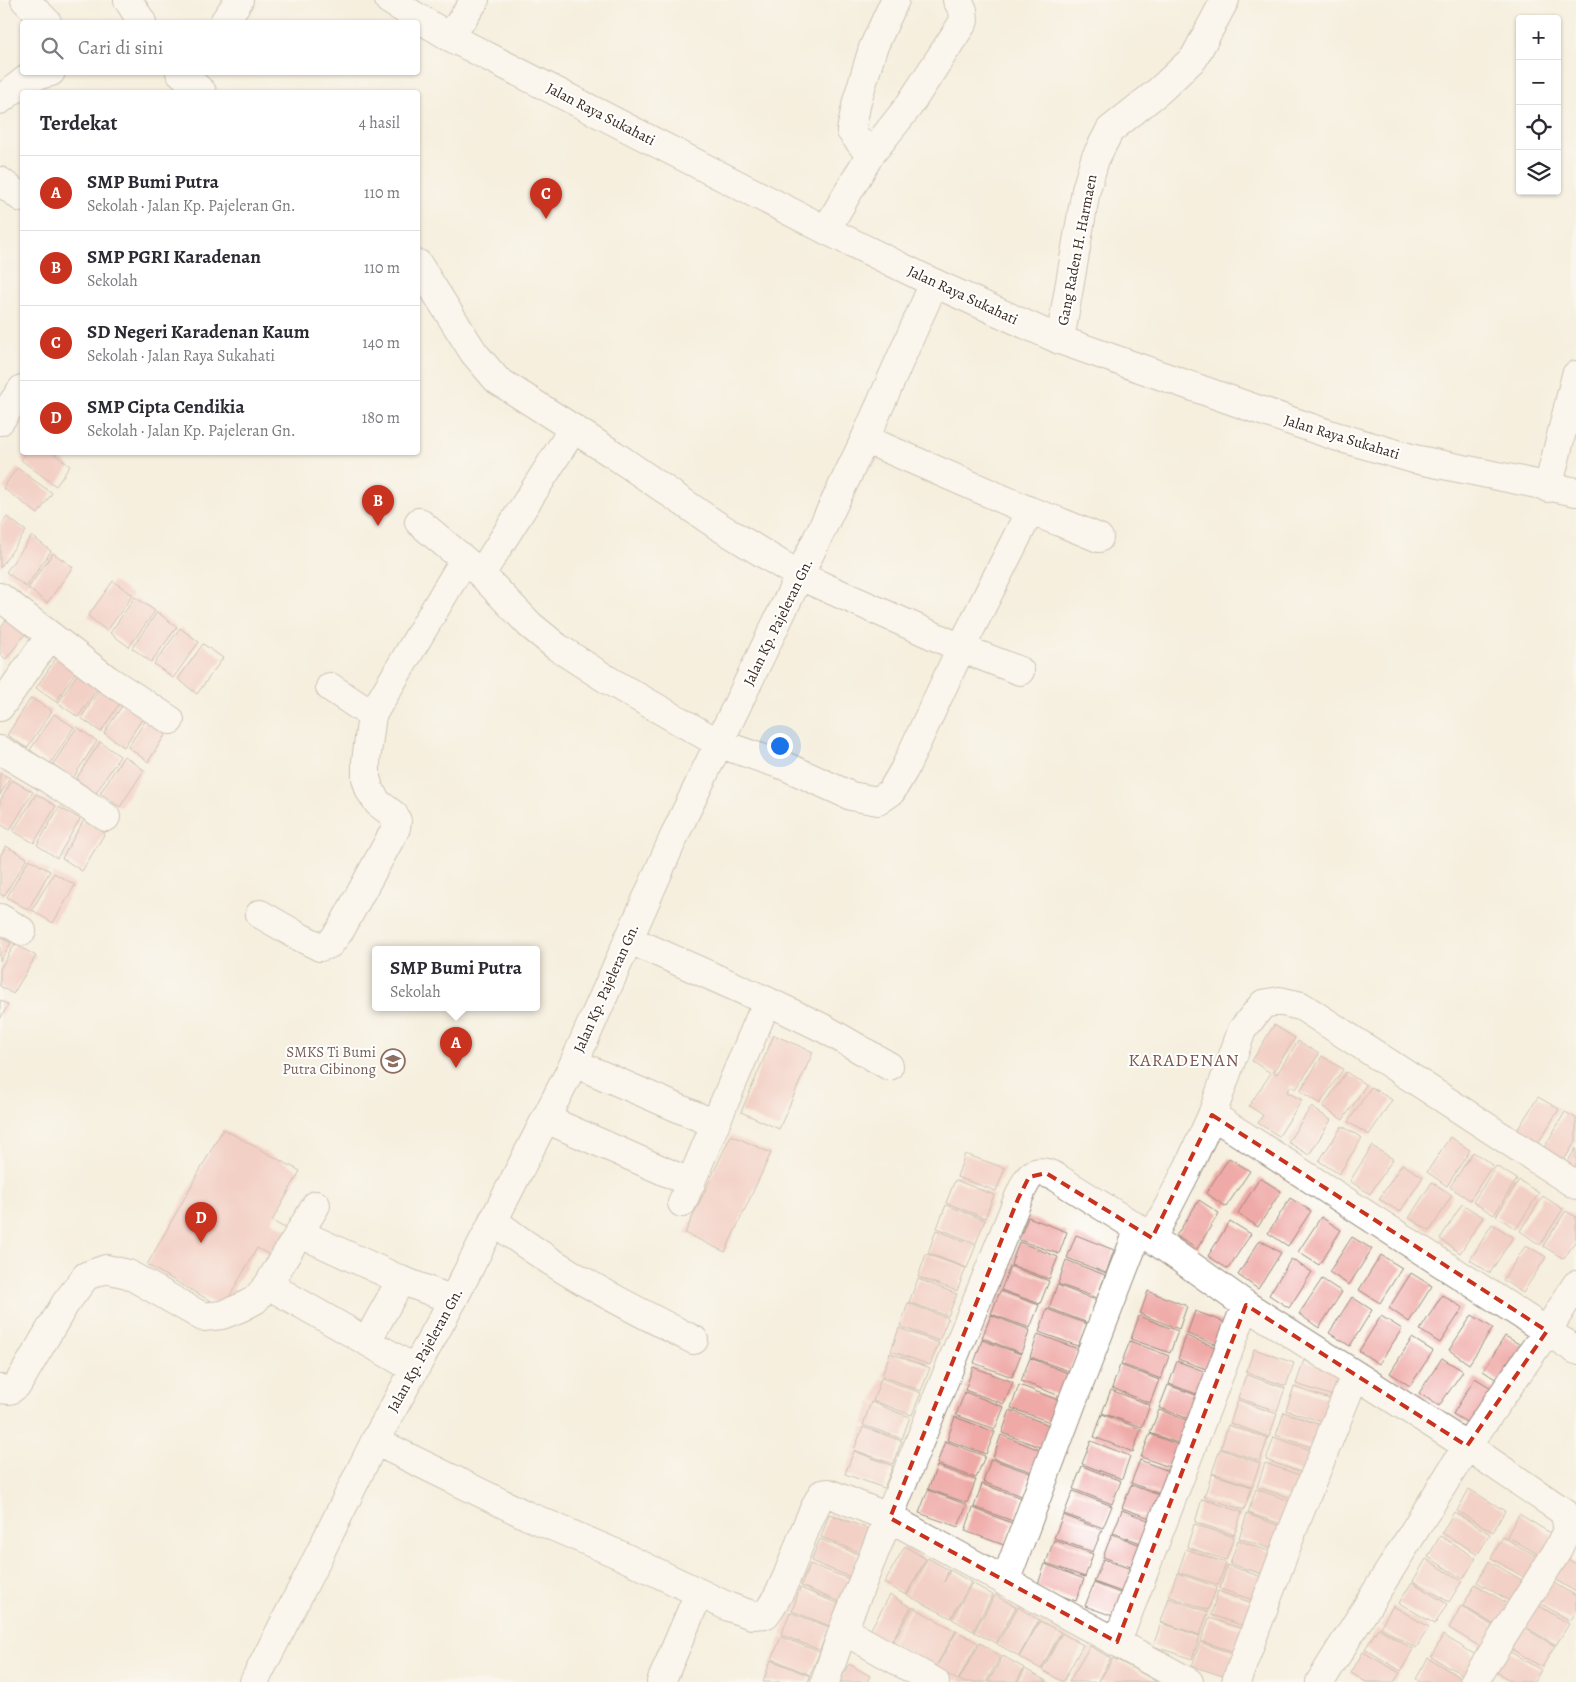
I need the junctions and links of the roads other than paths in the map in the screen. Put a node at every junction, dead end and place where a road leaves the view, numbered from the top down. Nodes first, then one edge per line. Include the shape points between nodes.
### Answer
1 (25, 0) edge
2 (128, 0) edge
3 (239, 0) edge
4 (389, 0) edge
5 (475, 0) edge
6 (895, 0) edge
7 (957, 0) edge
8 (1225, 0) edge
9 (45, 20) edge
10 (141, 20) edge
11 (225, 20) edge
12 (450, 37) junction
13 (40, 75) edge
14 (183, 75) edge
15 (200, 90) edge
16 (0, 100) edge
17 (870, 155) junction
18 (0, 181) edge
19 (20, 196) edge
20 (826, 230) junction
21 (420, 267) edge
22 (934, 283) junction
23 (1060, 340) junction
24 (1576, 376) edge
25 (20, 391) edge
26 (0, 421) edge
27 (573, 429) junction
28 (865, 439) junction
29 (1548, 488) junction
30 (1576, 492) edge
31 (1030, 511) junction
32 (419, 522) dead end
33 (1099, 538) dead end
34 (473, 567) junction
35 (800, 576) junction
36 (0, 597) edge
37 (50, 636) junction
38 (961, 648) junction
39 (1020, 672) dead end
40 (330, 687) dead end
41 (0, 707) edge
42 (372, 715) junction
43 (170, 720) dead end
44 (720, 744) junction
45 (0, 750) edge
46 (106, 817) dead end
47 (260, 914) dead end
48 (628, 939) junction
49 (768, 1001) junction
50 (574, 1063) junction
51 (889, 1066) dead end
52 (1212, 1116) junction
53 (546, 1119) junction
54 (715, 1124) junction
55 (1576, 1185) edge
56 (316, 1205) dead end
57 (493, 1220) junction
58 (299, 1233) junction
59 (1146, 1233) junction
60 (401, 1280) junction
61 (268, 1285) junction
62 (1576, 1285) edge
63 (453, 1300) junction
64 (1246, 1305) junction
65 (1547, 1331) junction
66 (694, 1340) dead end
67 (367, 1341) junction
68 (1576, 1350) edge
69 (415, 1369) junction
70 (1355, 1375) junction
71 (0, 1389) edge
72 (375, 1441) junction
73 (1468, 1446) junction
74 (890, 1518) junction
75 (1005, 1582) junction
76 (699, 1593) junction
77 (843, 1630) junction
78 (1118, 1642) junction
79 (254, 1682) edge
80 (661, 1682) edge
81 (825, 1682) edge
82 (936, 1682) edge
83 (1189, 1682) edge
84 (1236, 1682) edge
85 (1320, 1682) edge
86 (1474, 1682) edge

1 - 9 street
2 - 10 street
3 - 11 street
4 - 12 street, Jalan Raya Sukahati
5 - 12 street
6 - 17 street via 873,48 851,131
7 - 17 street via 963,10 964,21 908,107
8 - 23 street, Gang Raden H. Harmaen via 1194,58 1110,130 1095,159 1086,190
12 - 20 street, Jalan Raya Sukahati
13 - 16 street via 28,78
14 - 15 street
17 - 20 street
18 - 19 street
20 - 22 street, Jalan Raya Sukahati
21 - 27 street via 470,346 497,380
22 - 23 street, Jalan Raya Sukahati
22 - 28 street, Jalan Kp. Pajeleran Gn.
23 - 29 street, Jalan Raya Sukahati via 1335,436 1414,459
24 - 29 street
25 - 26 street
27 - 34 street
27 - 35 street via 715,524
28 - 31 street
28 - 35 street, Jalan Kp. Pajeleran Gn.
29 - 30 street, Jalan Raya Sukahati
31 - 33 street
31 - 38 street
32 - 34 street
34 - 42 street
34 - 44 street via 557,647
35 - 38 street
35 - 44 street, Jalan Kp. Pajeleran Gn.
36 - 37 street
37 - 41 street
37 - 43 street via 107,679
38 - 39 street
38 - 44 street via 904,770 891,792 878,801 851,796 784,766
40 - 42 street
42 - 47 street via 366,778 370,792 397,821 345,921 330,944 320,946
44 - 48 street, Jalan Kp. Pajeleran Gn.
45 - 46 street
48 - 49 street
48 - 50 street, Jalan Kp. Pajeleran Gn.
49 - 51 street
49 - 54 street
50 - 53 street, Jalan Kp. Pajeleran Gn.
50 - 54 street
52 - 55 street via 1242,1030 1263,1004 1279,1001 1301,1006
52 - 59 street via 1188,1168
52 - 65 street
53 - 54 street via 686,1193
53 - 57 street, Jalan Kp. Pajeleran Gn.
56 - 58 street
57 - 63 street, Jalan Kp. Pajeleran Gn.
57 - 66 street via 520,1241 602,1292
58 - 60 street
58 - 61 street
59 - 64 street
59 - 74 street via 1046,1173 1035,1172 1029,1177
59 - 75 street via 1071,1405
60 - 63 street
60 - 67 street
61 - 67 street
61 - 71 street via 255,1300 240,1308 203,1317 128,1274 106,1269 86,1276 65,1304 18,1384 10,1390
62 - 65 street
63 - 69 street, Jalan Kp. Pajeleran Gn.
64 - 70 street
64 - 78 street
65 - 68 street
65 - 73 street
67 - 69 street
69 - 72 street, Jalan Kp. Pajeleran Gn.
70 - 73 street
70 - 84 street
72 - 76 street via 526,1515
72 - 79 street, Jalan Kp. Pajeleran Gn.
73 - 85 street
73 - 86 street via 1564,1512 1568,1528 1556,1553
74 - 75 street
74 - 76 street via 838,1496 822,1494 781,1588 766,1614 752,1615
74 - 77 street
75 - 78 street
76 - 80 street
77 - 81 street
77 - 82 street
78 - 83 street

